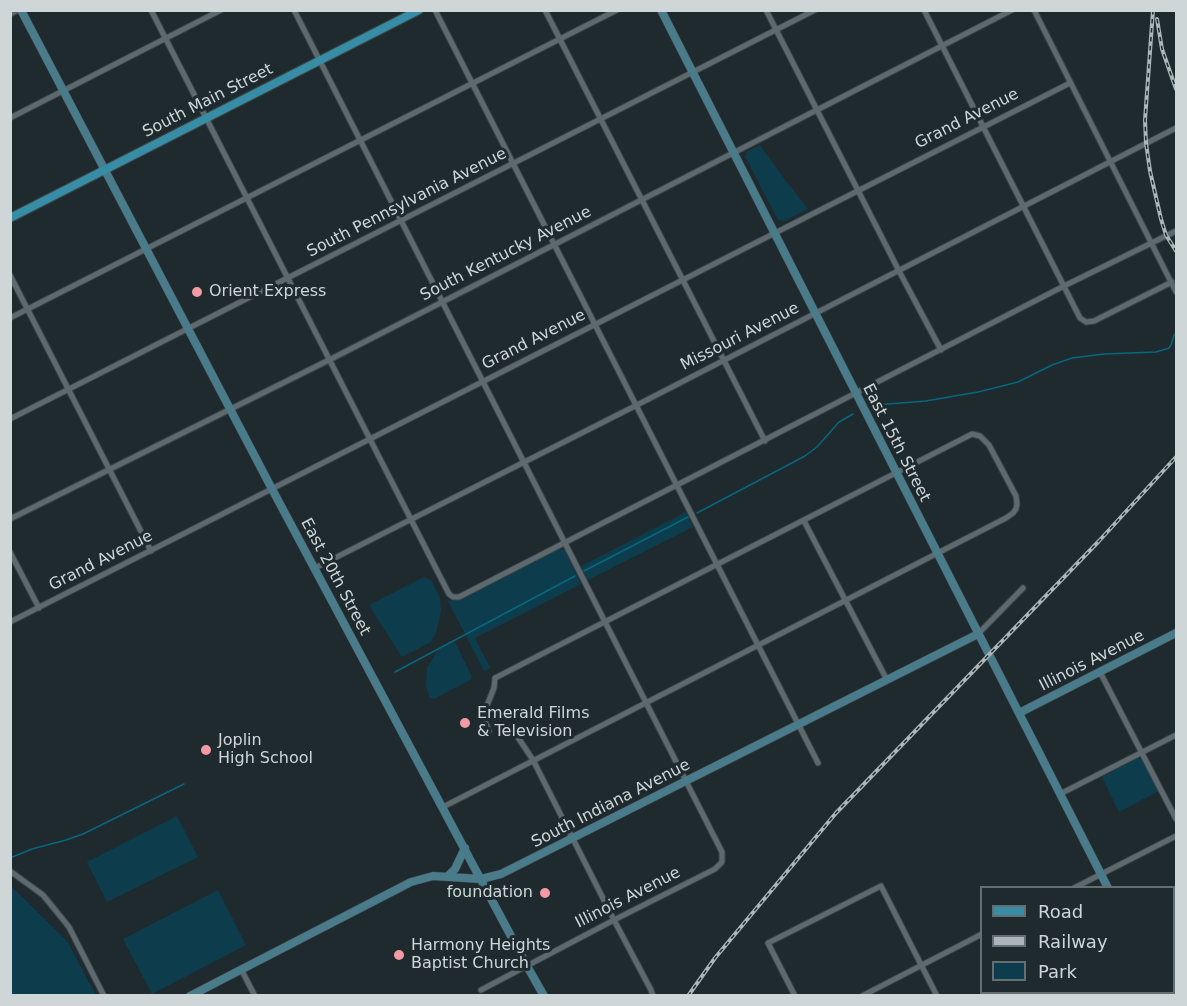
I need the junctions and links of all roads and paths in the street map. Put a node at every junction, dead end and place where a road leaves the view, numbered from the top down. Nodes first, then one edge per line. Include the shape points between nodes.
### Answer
1 (20, 10) edge
2 (151, 10) edge
3 (221, 10) edge
4 (294, 10) edge
5 (419, 10) edge
6 (435, 10) edge
7 (545, 10) edge
8 (617, 10) edge
9 (661, 10) edge
10 (766, 10) edge
11 (815, 10) edge
12 (924, 10) edge
13 (1012, 10) edge
14 (1034, 10) edge
15 (10, 14) edge
16 (776, 30) junction
17 (166, 39) junction
18 (560, 39) junction
19 (942, 47) junction
20 (320, 61) junction
21 (692, 73) junction
22 (1070, 83) junction
23 (472, 84) junction
24 (63, 91) junction
25 (817, 110) junction
26 (10, 118) edge
27 (207, 118) junction
28 (601, 119) junction
29 (982, 127) junction
30 (1176, 128) edge
31 (361, 141) junction
32 (733, 154) junction
33 (1111, 163) junction
34 (514, 164) junction
35 (105, 170) junction
36 (857, 190) junction
37 (248, 198) junction
38 (642, 200) junction
39 (1024, 207) junction
40 (10, 218) edge
41 (402, 221) junction
42 (1176, 231) edge
43 (773, 233) junction
44 (1151, 242) junction
45 (555, 244) junction
46 (147, 249) junction
47 (898, 271) junction
48 (10, 274) edge
49 (289, 278) junction
50 (682, 280) junction
51 (1172, 282) junction
52 (1064, 286) junction
53 (1176, 292) edge
54 (442, 302) junction
55 (28, 309) junction
56 (815, 314) junction
57 (10, 318) edge
58 (596, 325) junction
59 (189, 329) junction
60 (941, 350) junction
61 (330, 359) junction
62 (724, 361) junction
63 (482, 381) junction
64 (69, 389) junction
65 (856, 394) junction
66 (637, 405) junction
67 (230, 408) junction
68 (10, 419) edge
69 (370, 438) junction
70 (765, 441) junction
71 (524, 462) junction
72 (110, 470) junction
73 (896, 473) junction
74 (677, 485) junction
75 (272, 489) junction
76 (10, 519) edge
77 (411, 519) junction
78 (804, 520) junction
79 (564, 542) junction
80 (151, 551) junction
81 (10, 552) edge
82 (937, 554) junction
83 (717, 565) junction
84 (315, 568) junction
85 (1023, 588) dead end
86 (845, 601) junction
87 (39, 608) junction
88 (10, 622) edge
89 (605, 622) junction
90 (1176, 633) edge
91 (978, 634) junction
92 (758, 645) junction
93 (1100, 672) junction
94 (887, 680) junction
95 (645, 702) junction
96 (1019, 713) junction
97 (798, 725) junction
98 (511, 727) dead end
99 (489, 731) dead end
100 (1176, 735) edge
101 (1142, 752) junction
102 (533, 760) junction
103 (818, 763) dead end
104 (686, 782) junction
105 (1060, 794) junction
106 (443, 807) junction
107 (1176, 819) edge
108 (1176, 836) edge
109 (573, 839) junction
110 (465, 848) junction
111 (10, 871) edge
112 (1101, 874) junction
113 (447, 877) junction
114 (481, 879) junction
115 (1078, 886) edge
116 (1107, 886) edge
117 (614, 920) junction
118 (980, 935) edge
119 (921, 965) junction
120 (527, 966) junction
121 (241, 969) junction
122 (481, 990) dead end
123 (104, 996) edge
124 (190, 996) edge
125 (255, 996) edge
126 (544, 996) edge
127 (652, 996) edge
128 (795, 996) edge
129 (862, 996) edge
130 (937, 996) edge

1 - 15 street
1 - 24 main road, East 20th Street
2 - 17 street
3 - 17 street
4 - 20 street
5 - 20 main road, South Main Street
6 - 23 street
7 - 18 street
8 - 18 street
9 - 21 main road, East 15th Street
10 - 16 street
11 - 16 street, South Pennsylvania Avenue
12 - 19 street
13 - 19 street, South Kentucky Avenue
14 - 22 street
16 - 21 street, South Pennsylvania Avenue
16 - 25 street
17 - 24 street
17 - 27 street
18 - 23 street
18 - 28 street
19 - 25 street, South Kentucky Avenue
19 - 29 street
20 - 27 main road, South Main Street
20 - 31 street
21 - 28 street, South Pennsylvania Avenue
21 - 32 main road, East 15th Street
22 - 29 street, Grand Avenue
22 - 33 street
23 - 31 street
23 - 34 street
24 - 26 street
24 - 35 main road, East 20th Street
25 - 32 street, South Kentucky Avenue
25 - 36 street
27 - 35 main road, South Main Street
27 - 37 street
28 - 34 street, South Pennsylvania Avenue
28 - 38 street
29 - 36 street, Grand Avenue
29 - 39 street
30 - 33 street, Missouri Avenue
31 - 37 street
31 - 41 street
32 - 38 street, South Kentucky Avenue
32 - 43 main road, East 15th Street
33 - 39 street, Missouri Avenue
33 - 44 street
34 - 41 street, South Pennsylvania Avenue
34 - 45 street
35 - 40 main road, South Main Street
35 - 46 main road, East 20th Street
36 - 43 street, Grand Avenue
36 - 47 street
37 - 46 street
37 - 49 street
38 - 45 street, South Kentucky Avenue
38 - 50 street
39 - 47 street, Missouri Avenue
39 - 52 street
41 - 49 street, South Pennsylvania Avenue
41 - 54 street
42 - 44 street
43 - 50 street, Grand Avenue
43 - 56 main road, East 15th Street
44 - 51 street
44 - 52 street
45 - 54 street, South Kentucky Avenue
45 - 58 street
46 - 55 street
46 - 59 main road, East 20th Street
47 - 56 street, Missouri Avenue
47 - 60 street
48 - 55 street
49 - 59 street, South Pennsylvania Avenue
49 - 61 street
50 - 58 street, Grand Avenue
50 - 62 street
51 - 52 street via 1094,321 1079,316
51 - 53 street
52 - 60 street
54 - 61 street, South Kentucky Avenue
54 - 63 street
55 - 57 street
55 - 64 street
56 - 62 street, Missouri Avenue
56 - 65 main road, East 15th Street
58 - 63 street, Grand Avenue
58 - 66 street
59 - 64 street, South Pennsylvania Avenue
59 - 67 main road, East 20th Street
60 - 65 street
61 - 67 street, South Kentucky Avenue
61 - 69 street
62 - 66 street, Missouri Avenue
62 - 70 street
63 - 69 street, Grand Avenue
63 - 71 street
64 - 68 street, South Pennsylvania Avenue
64 - 72 street
65 - 70 street
65 - 73 main road, East 15th Street
66 - 71 street, Missouri Avenue
66 - 74 street
67 - 72 street, South Kentucky Avenue
67 - 75 main road, East 20th Street
69 - 75 street, Grand Avenue
69 - 77 street
70 - 74 street
71 - 77 street, Missouri Avenue
71 - 79 street
72 - 76 street, South Kentucky Avenue
72 - 80 street
73 - 78 street
73 - 82 main road, East 15th Street
73 - 82 street via 972,434 984,440 1016,496 1014,512 1006,518
74 - 79 street
74 - 83 street
75 - 80 street, Grand Avenue
75 - 84 main road, East 20th Street
77 - 79 street via 453,597
77 - 84 street, Missouri Avenue
78 - 83 street
78 - 86 street
79 - 89 street
80 - 87 street, Grand Avenue
81 - 87 street
82 - 86 street
82 - 91 main road, East 15th Street
83 - 89 street
83 - 92 street
84 - 106 main road, East 20th Street
85 - 91 street, South Indiana Avenue
86 - 92 street
86 - 94 street
87 - 88 street, Grand Avenue
89 - 95 street
89 - 99 street via 495,678 484,713
90 - 93 main road, Illinois Avenue
91 - 94 main road, South Indiana Avenue
91 - 96 main road, East 15th Street
92 - 95 street
92 - 97 street
93 - 96 main road, Illinois Avenue
93 - 101 street
94 - 97 main road, South Indiana Avenue
95 - 102 street
95 - 104 street
96 - 105 main road, East 15th Street
97 - 103 street
97 - 104 main road, South Indiana Avenue
98 - 102 street
100 - 101 street
101 - 105 street
101 - 107 street
102 - 106 street
102 - 109 street
104 - 109 main road, South Indiana Avenue
104 - 117 street, Illinois Avenue via 722,852 722,862
105 - 112 main road, East 15th Street
106 - 110 main road, East 20th Street
108 - 112 street
109 - 114 main road, South Indiana Avenue via 501,874
109 - 117 street
110 - 113 main road
110 - 114 main road, East 20th Street
111 - 123 street via 43,895 69,927
112 - 115 street
112 - 116 main road, East 15th Street
113 - 114 main road, South Indiana Avenue
113 - 121 main road, South Indiana Avenue via 411,882
114 - 120 main road, East 20th Street
117 - 120 street, Illinois Avenue
117 - 127 street
118 - 119 street
119 - 128 street via 881,886 768,943
119 - 129 street
119 - 130 street
120 - 122 street, Illinois Avenue
120 - 126 main road, East 20th Street
121 - 124 main road, South Indiana Avenue
121 - 125 street

